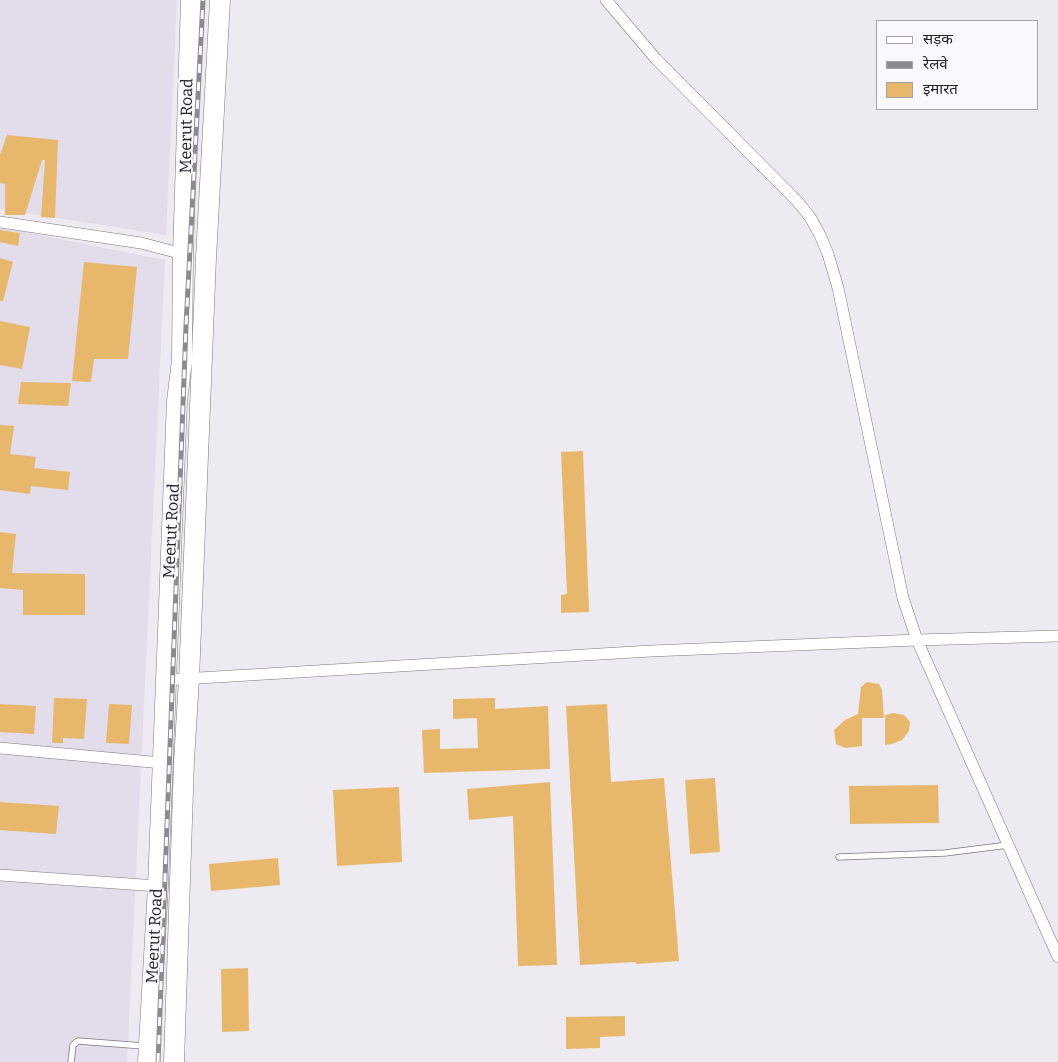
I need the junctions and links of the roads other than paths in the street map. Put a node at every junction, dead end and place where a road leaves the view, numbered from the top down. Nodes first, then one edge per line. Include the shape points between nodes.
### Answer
1 (190, 0) edge
2 (220, 0) edge
3 (606, 0) edge
4 (0, 222) edge
5 (183, 254) junction
6 (1058, 636) edge
7 (916, 640) junction
8 (189, 679) junction
9 (166, 680) junction
10 (0, 748) edge
11 (162, 763) junction
12 (1008, 845) junction
13 (839, 857) dead end
14 (0, 875) edge
15 (158, 886) junction
16 (1058, 957) edge
17 (152, 996) junction
18 (176, 997) junction
19 (148, 1054) edge
20 (71, 1062) edge
21 (174, 1062) edge

1 - 5 highway, Meerut Road
2 - 8 highway, Meerut Road
3 - 7 street via 656,59 797,201 820,235 838,288 899,585
4 - 5 street via 141,244
5 - 9 highway, Meerut Road via 182,360 177,401
6 - 7 street
7 - 8 street
7 - 12 street
8 - 9 street
8 - 18 highway, Meerut Road
9 - 11 highway, Meerut Road
10 - 11 street
11 - 15 highway, Meerut Road
12 - 13 lane via 945,853
12 - 16 street
14 - 15 street
15 - 17 highway, Meerut Road
17 - 18 highway
17 - 19 highway, Meerut Road
18 - 21 highway, Meerut Road
19 - 20 lane via 78,1041 73,1045

